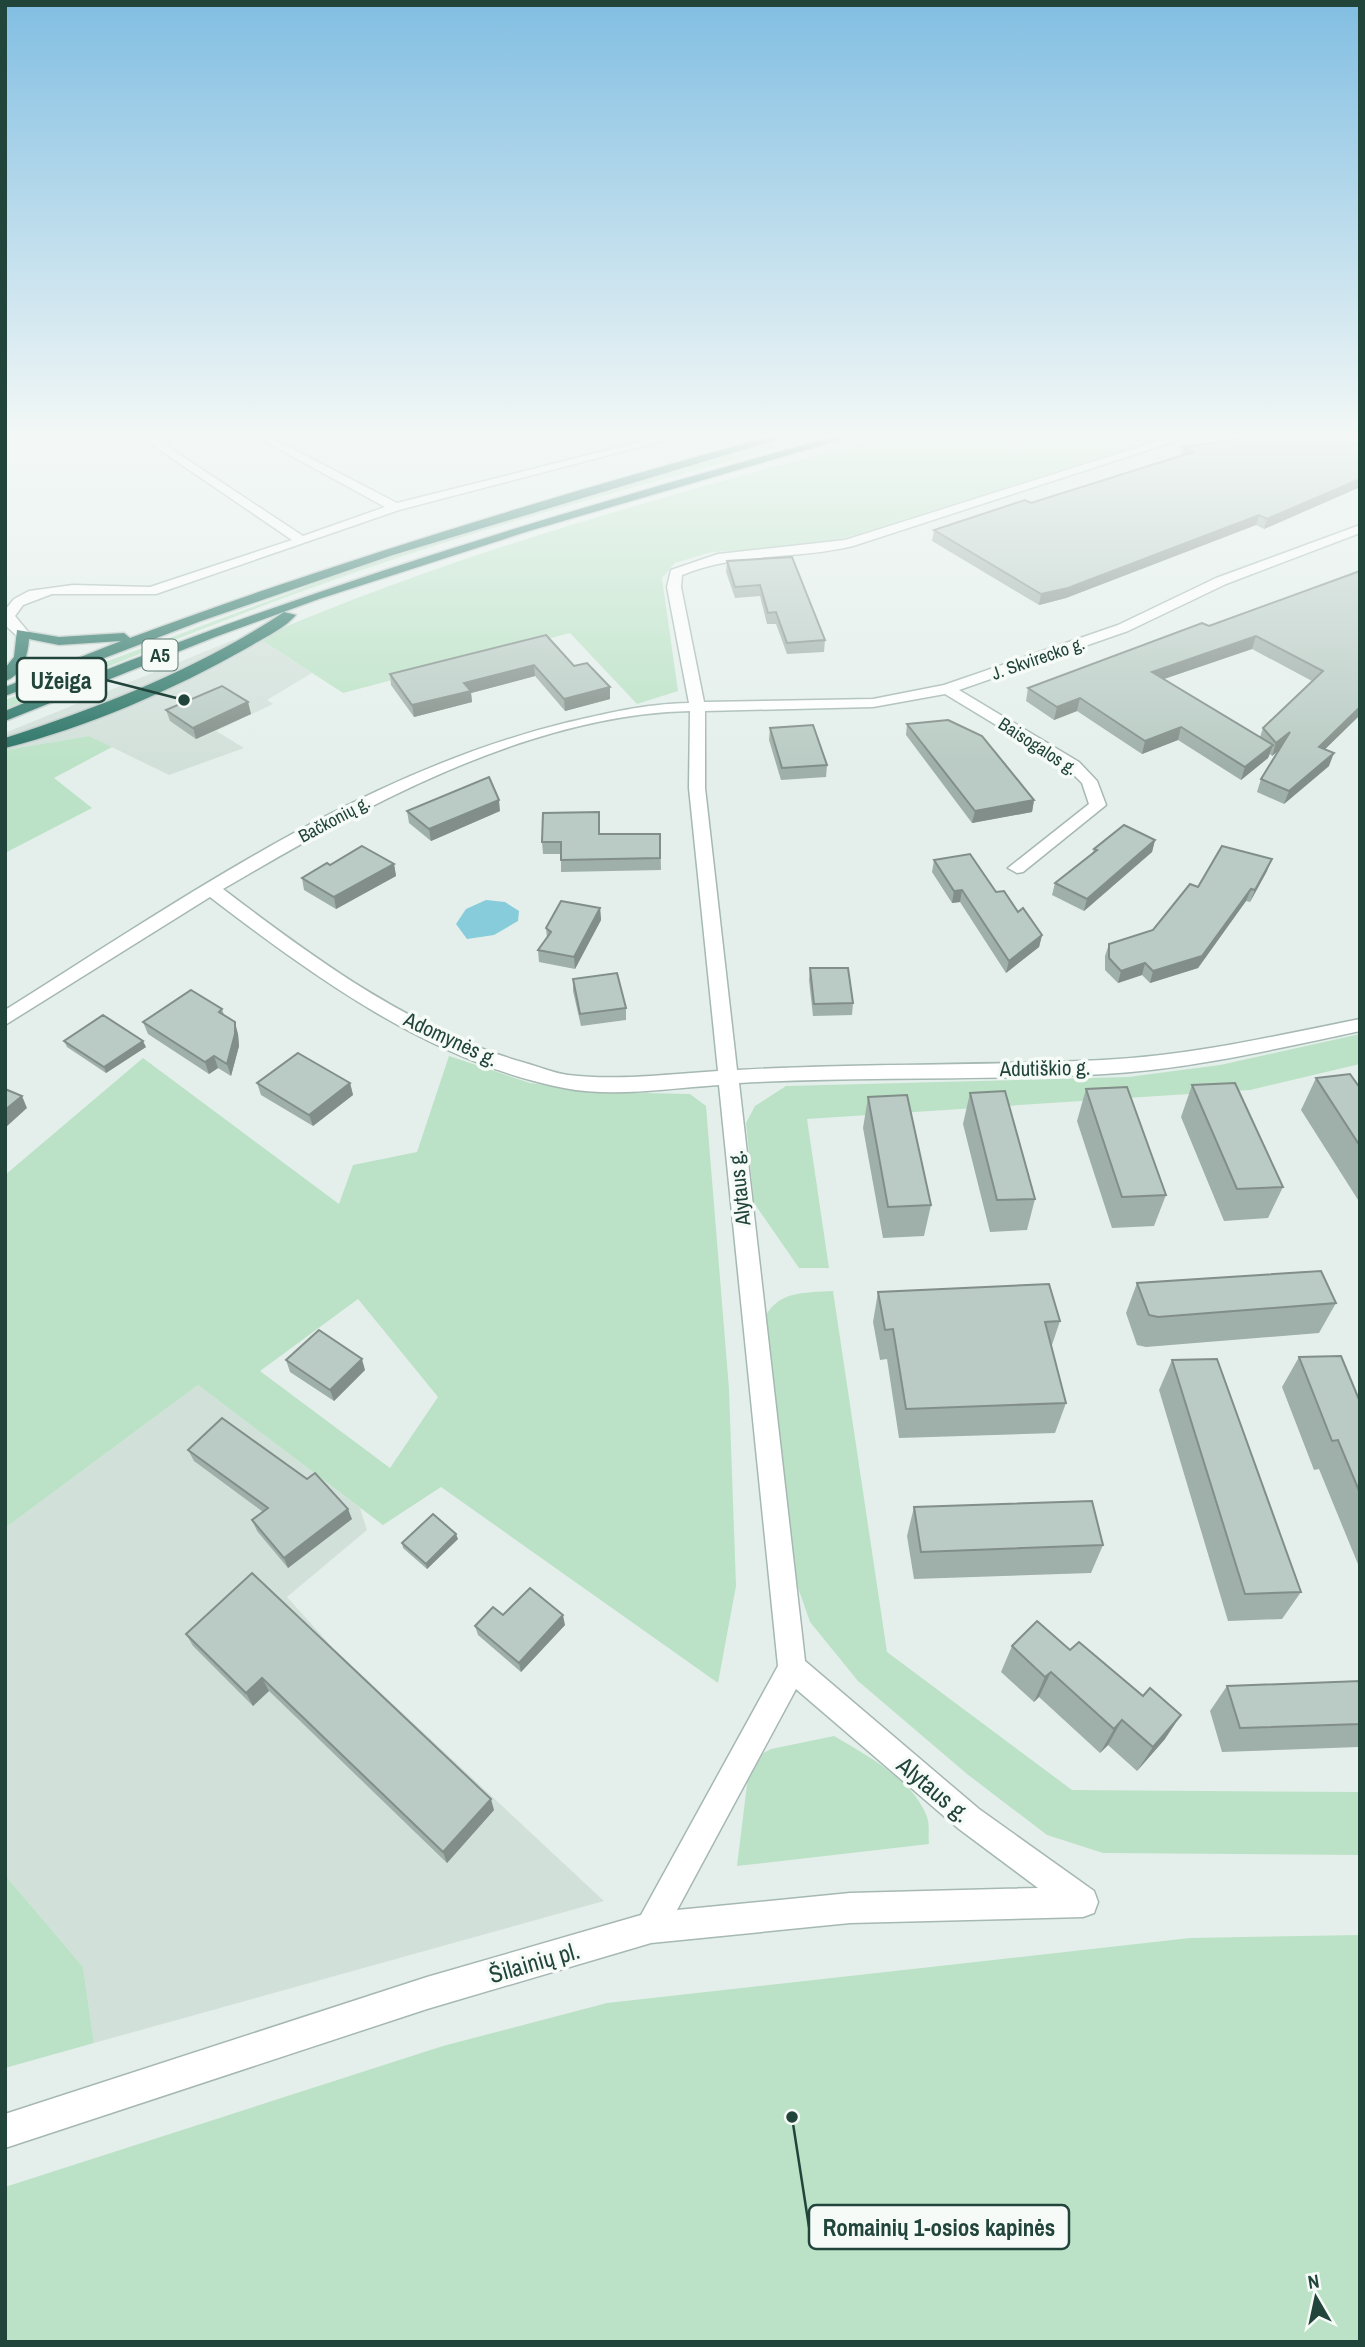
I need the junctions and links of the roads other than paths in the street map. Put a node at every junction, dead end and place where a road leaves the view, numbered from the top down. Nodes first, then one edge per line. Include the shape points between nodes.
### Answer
1 (285, 547) edge
2 (402, 547) edge
3 (467, 547) edge
4 (822, 547) edge
5 (1312, 547) edge
6 (315, 597) junction
7 (22, 633) junction
8 (153, 634) junction
9 (5, 677) edge
10 (947, 689) junction
11 (5, 692) edge
12 (698, 708) junction
13 (5, 718) edge
14 (5, 743) edge
15 (1017, 868) dead end
16 (211, 889) junction
17 (5, 1019) edge
18 (1360, 1025) edge
19 (727, 1078) junction
20 (792, 1668) junction
21 (1083, 1902) joint
22 (651, 1928) junction
23 (5, 2131) edge

1 - 7 street via 150,591 66,589 25,598 12,606 8,616
2 - 8 highway, A5
3 - 6 highway, A5
4 - 12 street, Alytaus g. via 701,560 676,573 674,587
5 - 10 street, J. Skvirecko g. via 1221,580 1123,628
6 - 13 highway, A5
6 - 14 highway via 227,655 60,726
7 - 8 highway via 59,640
7 - 9 highway via 21,659
8 - 11 highway, A5
10 - 12 street, J. Skvirecko g. via 873,703
10 - 15 street, Baisogalos g. via 1073,765 1089,781 1098,805
12 - 16 street, Bačkonių g. via 646,708 524,738 442,768 340,814
12 - 19 street, Alytaus g. via 697,788
16 - 17 street, Bačkonių g.
16 - 19 street, Adomynės g. via 300,957 373,1002 435,1037 495,1061 566,1082
18 - 19 street, Adutiškio g. via 1198,1058 1104,1068 833,1071
19 - 20 street, Alytaus g.
20 - 21 street, Alytaus g. via 969,1819
20 - 22 street
21 - 22 street, Šilainių pl. via 850,1908
22 - 23 street, Šilainių pl. via 427,1993

